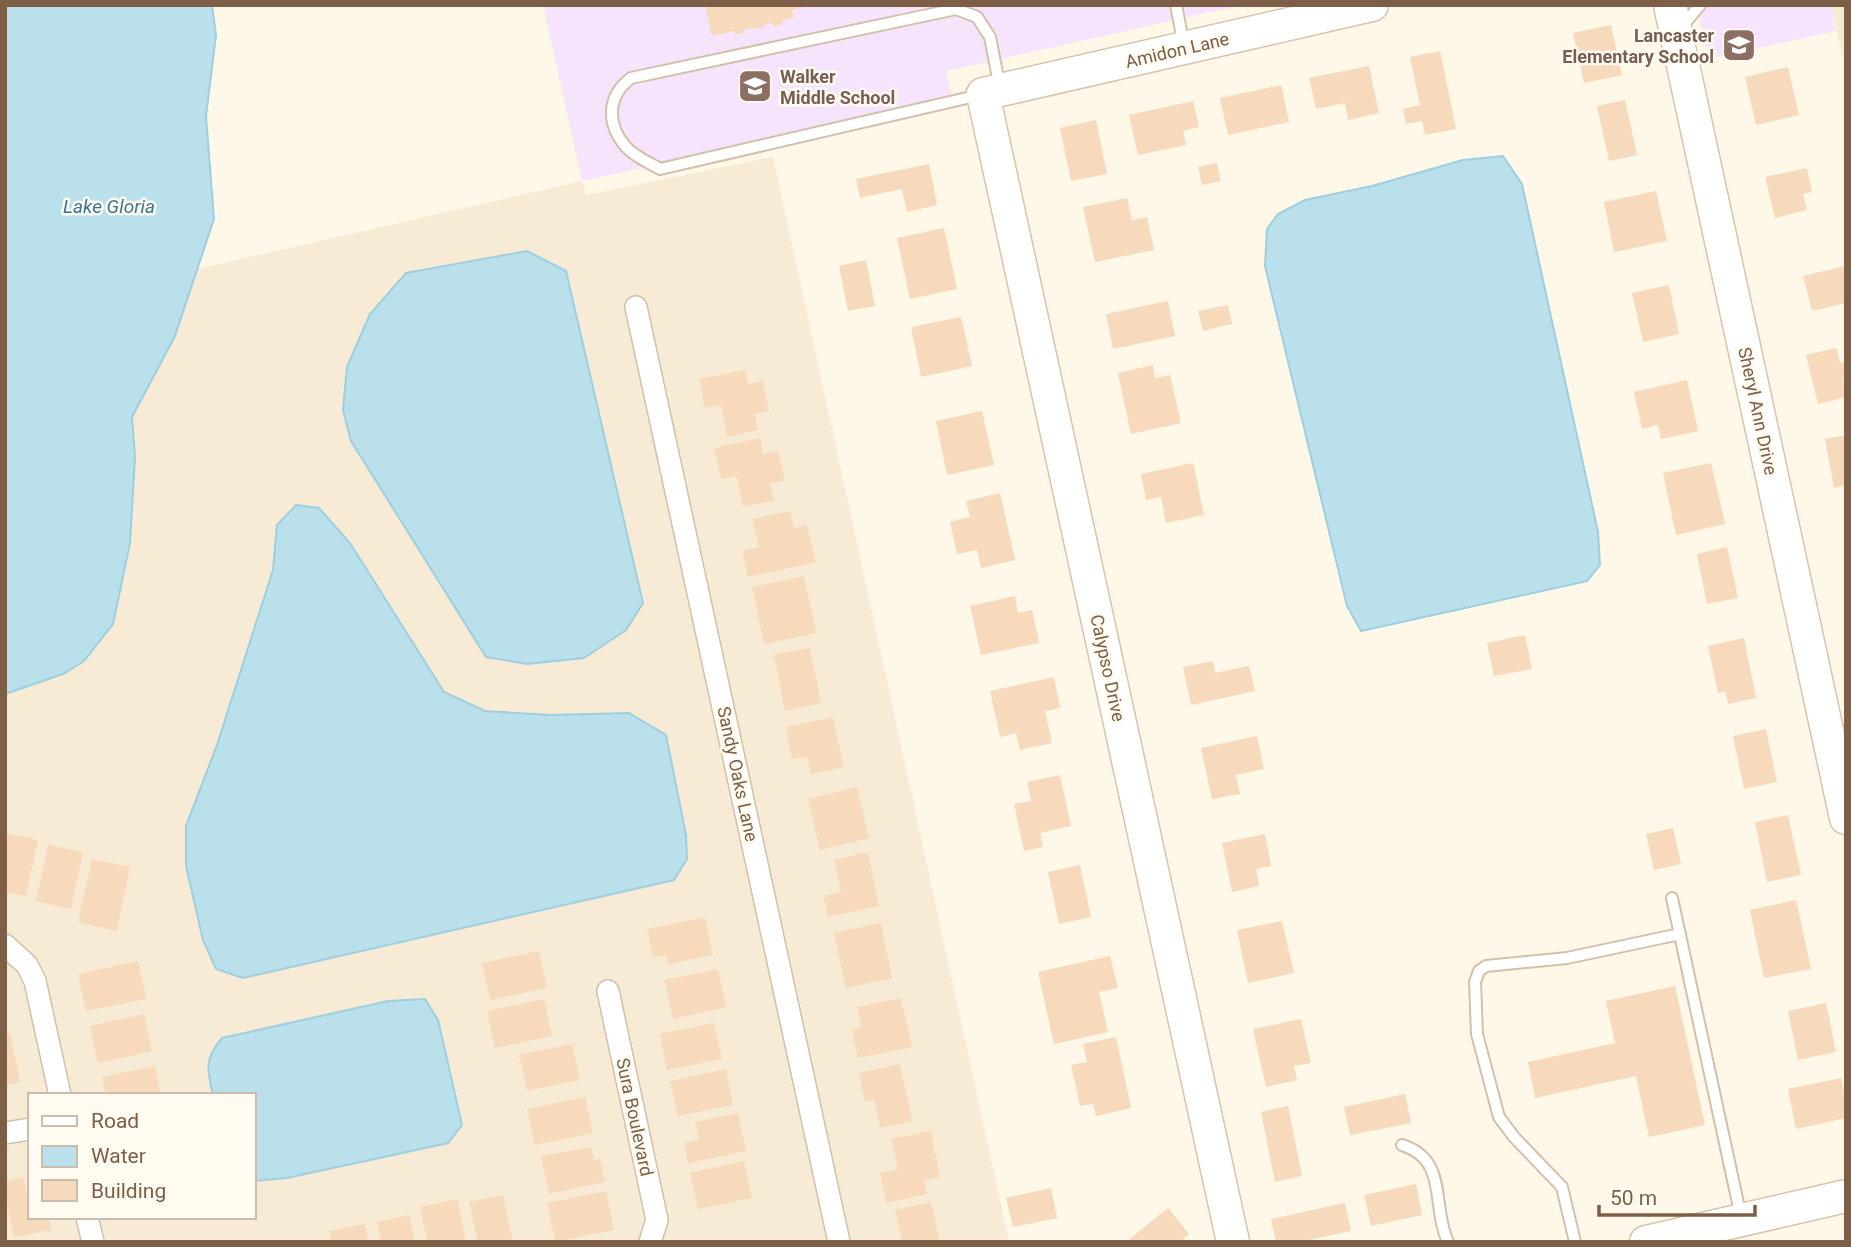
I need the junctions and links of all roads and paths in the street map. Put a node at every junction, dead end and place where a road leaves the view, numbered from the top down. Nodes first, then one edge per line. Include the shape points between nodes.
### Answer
1 (1175, 5) edge
2 (1372, 5) edge
3 (1700, 5) edge
4 (1673, 19) edge
5 (1185, 48) junction
6 (992, 93) junction
7 (636, 307) dead end
8 (1846, 817) edge
9 (1672, 898) dead end
10 (1680, 934) junction
11 (5, 945) edge
12 (608, 991) dead end
13 (60, 1093) edge
14 (28, 1129) edge
15 (5, 1133) edge
16 (1402, 1144) dead end
17 (1846, 1196) edge
18 (87, 1219) edge
19 (1742, 1220) junction
20 (1711, 1235) edge
21 (1655, 1241) edge
22 (93, 1242) edge
23 (650, 1242) edge
24 (839, 1242) edge
25 (1233, 1242) edge
26 (1448, 1242) edge
27 (1575, 1242) edge

1 - 5 lane
2 - 5 street, Amidon Lane
3 - 4 lane
4 - 8 street, Sheryl Ann Drive
5 - 6 street, Amidon Lane
6 - 6 lane via 990,37 977,17 956,9 631,78 619,86 611,103 615,130 626,147 660,169
6 - 25 street, Calypso Drive
7 - 24 street, Sandy Oaks Lane
9 - 10 lane
10 - 19 lane
10 - 27 lane via 1567,958 1486,966 1475,982 1477,1034 1499,1117 1562,1187
11 - 13 street via 35,981
12 - 23 street, Sura Boulevard via 657,1220
14 - 15 street
16 - 26 lane via 1416,1149 1430,1166
17 - 19 street
18 - 22 street
19 - 20 street
20 - 21 street

